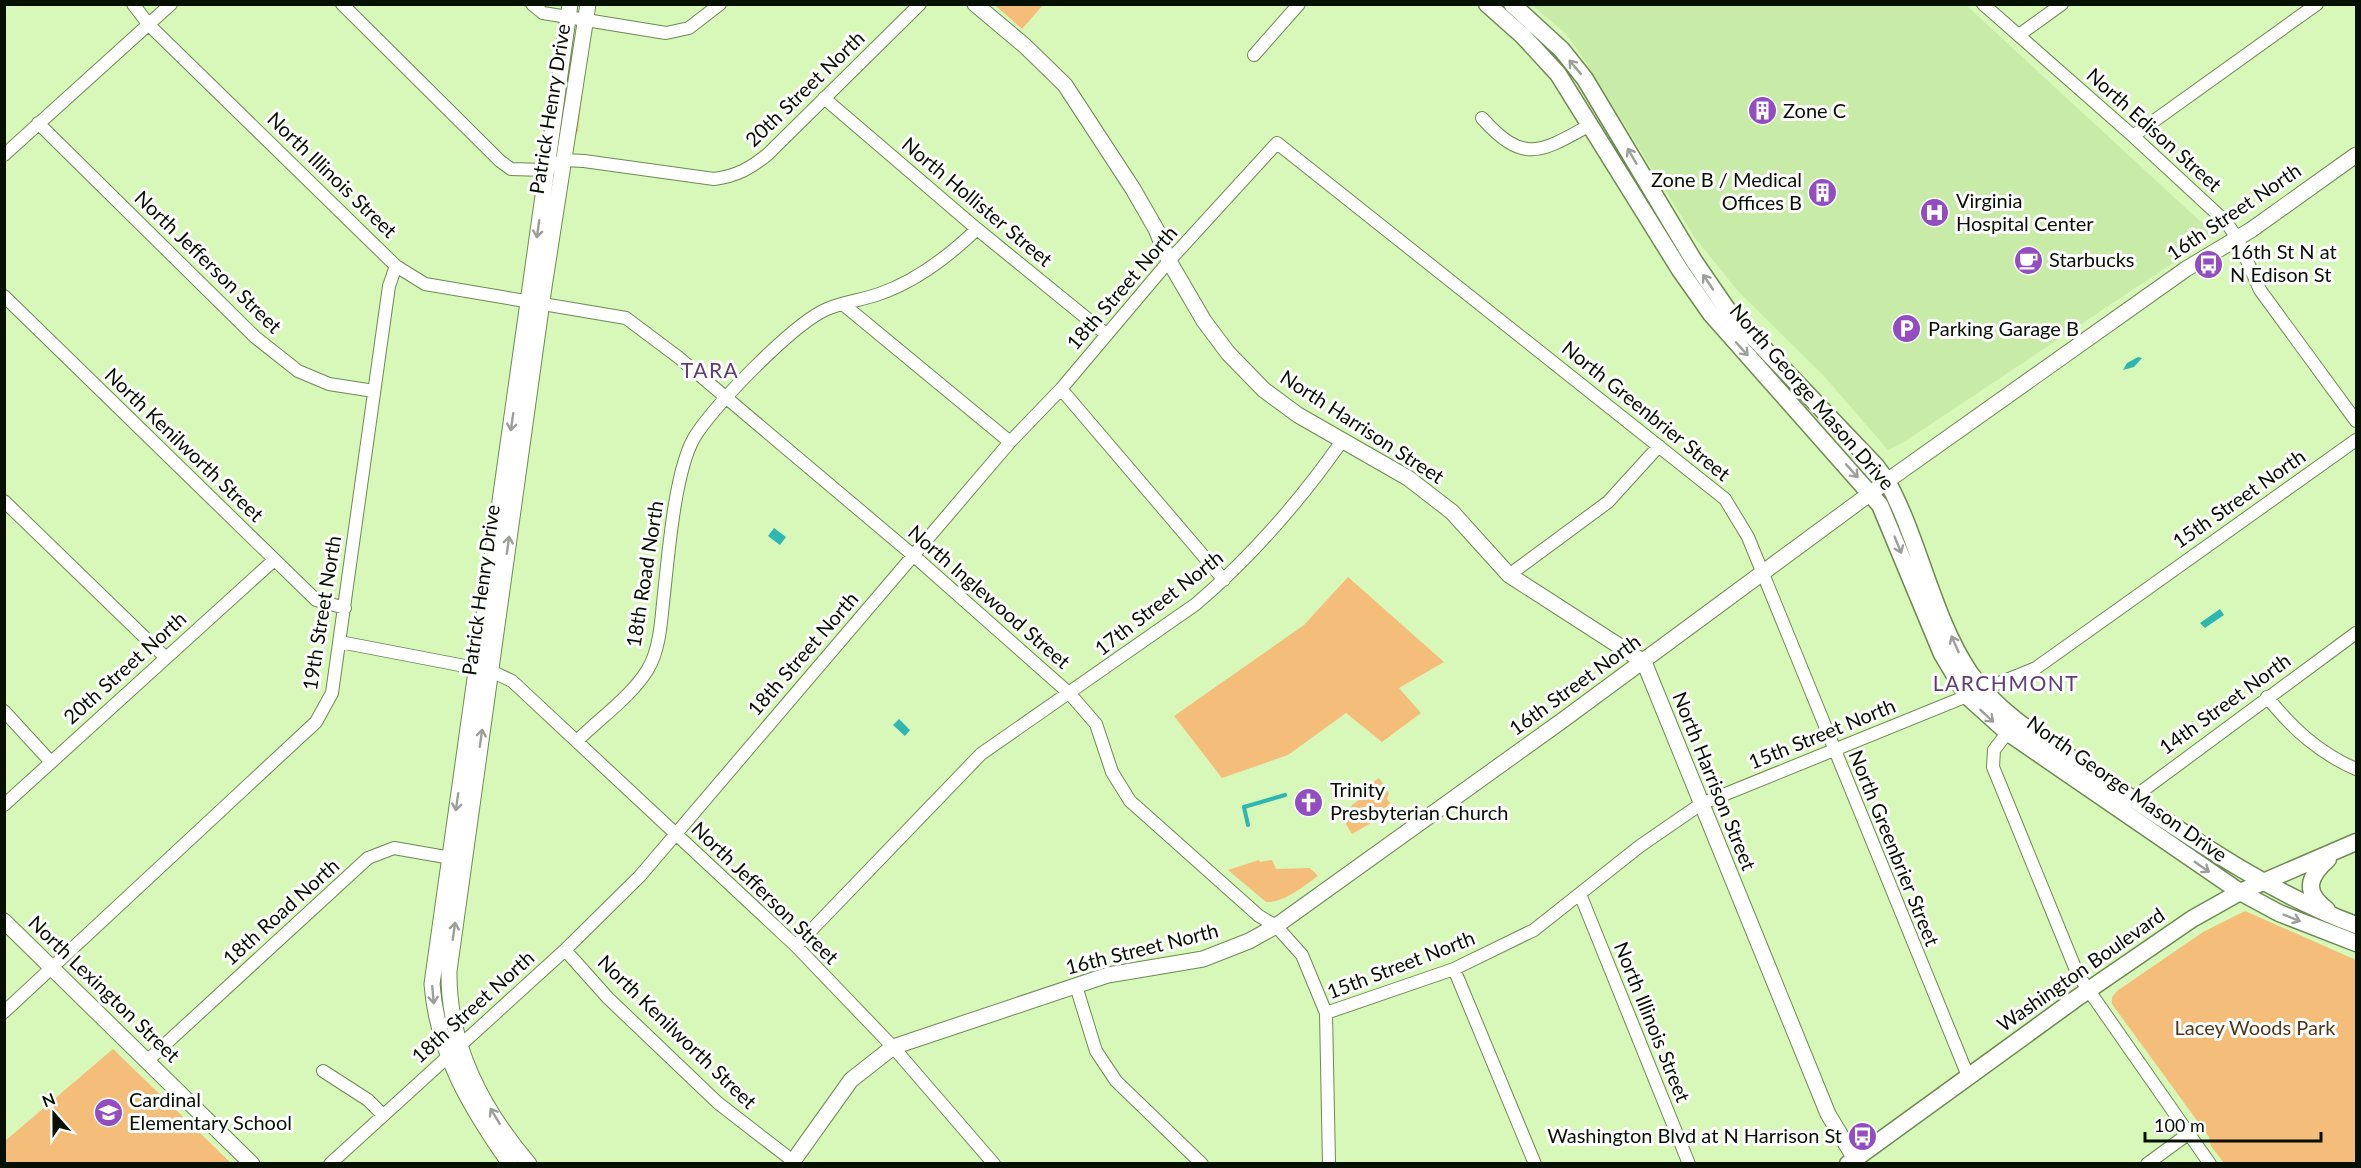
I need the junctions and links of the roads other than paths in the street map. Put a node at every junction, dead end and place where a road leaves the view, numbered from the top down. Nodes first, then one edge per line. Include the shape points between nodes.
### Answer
1 (133, 4) edge
2 (171, 4) edge
3 (342, 4) edge
4 (532, 4) edge
5 (720, 4) edge
6 (920, 4) edge
7 (975, 4) edge
8 (1299, 4) edge
9 (1487, 4) edge
10 (1512, 4) edge
11 (1983, 4) edge
12 (2062, 4) edge
13 (2317, 4) edge
14 (569, 10) edge
15 (586, 12) edge
16 (149, 25) junction
17 (2019, 35) junction
18 (1254, 55) dead end
19 (824, 98) junction
20 (1482, 118) dead end
21 (38, 123) junction
22 (1590, 125) junction
23 (2133, 136) junction
24 (1277, 143) joint
25 (4, 155) edge
26 (2356, 155) edge
27 (563, 160) junction
28 (546, 170) junction
29 (977, 229) junction
30 (2237, 238) junction
31 (1169, 261) junction
32 (396, 266) junction
33 (4, 296) edge
34 (535, 303) junction
35 (844, 305) junction
36 (1106, 334) junction
37 (1061, 389) junction
38 (374, 391) junction
39 (726, 399) junction
40 (2356, 421) edge
41 (2356, 440) edge
42 (1010, 441) junction
43 (1342, 441) junction
44 (1659, 446) junction
45 (1887, 482) junction
46 (1871, 494) junction
47 (4, 501) edge
48 (914, 556) junction
49 (273, 561) junction
50 (1762, 574) junction
51 (1509, 575) junction
52 (1224, 580) junction
53 (345, 608) junction
54 (2356, 633) edge
55 (340, 642) junction
56 (166, 658) junction
57 (1644, 662) junction
58 (483, 669) junction
59 (1983, 690) junction
60 (1070, 694) junction
61 (1967, 696) junction
62 (2267, 697) junction
63 (4, 711) edge
64 (2012, 726) junction
65 (578, 740) junction
66 (1833, 751) junction
67 (50, 761) junction
68 (2356, 769) edge
69 (2131, 798) junction
70 (1701, 804) junction
71 (4, 805) edge
72 (2119, 810) junction
73 (675, 834) junction
74 (2351, 844) edge
75 (457, 859) junction
76 (2263, 882) junction
77 (2240, 892) junction
78 (1580, 894) junction
79 (2338, 918) junction
80 (4, 921) edge
81 (2356, 924) edge
82 (1276, 926) junction
83 (2356, 943) edge
84 (796, 946) junction
85 (565, 950) junction
86 (51, 968) junction
87 (1454, 969) junction
88 (1076, 986) junction
89 (2087, 990) junction
90 (4, 1012) edge
91 (1326, 1013) junction
92 (893, 1047) junction
93 (453, 1051) junction
94 (147, 1061) junction
95 (323, 1071) dead end
96 (1968, 1076) junction
97 (382, 1114) junction
98 (2188, 1134) junction
99 (792, 1162) edge
100 (1532, 1162) edge
101 (1854, 1162) edge
102 (252, 1164) edge
103 (330, 1164) edge
104 (510, 1164) edge
105 (529, 1164) edge
106 (994, 1164) edge
107 (1202, 1164) edge
108 (1329, 1164) edge
109 (1689, 1164) edge
110 (2147, 1164) edge
111 (2210, 1164) edge

1 - 16 street, North Illinois Street
2 - 16 street
3 - 28 street via 500,161 512,169
4 - 14 street via 543,13
5 - 15 street via 690,28 666,33
6 - 19 street, 20th Street North
7 - 31 street, North Harrison Street via 1065,85 1133,189
8 - 18 street
9 - 22 main road, North George Mason Drive via 1558,74
45 -> 10 main road, North George Mason Drive via 1729,312 1585,79 1562,50
11 - 17 street, North Edison Street
12 - 17 street
13 - 23 street
14 - 15 street
14 - 28 street, Patrick Henry Drive
15 - 27 street, Patrick Henry Drive
16 - 21 street
16 - 32 street, North Illinois Street
17 - 23 street, North Edison Street
19 - 27 street, 20th Street North via 768,154 732,177 714,179
19 - 29 street, North Hollister Street
20 - 22 street via 1509,144 1522,149 1553,146
21 - 25 street
21 - 38 street, North Jefferson Street via 255,337 298,371 329,384
22 -> 46 main road, North George Mason Drive via 1700,299
23 - 30 street, North Edison Street via 2226,222
24 - 31 street, 18th Street North
24 - 44 street, North Greenbrier Street
26 - 30 street, 16th Street North
27 - 28 street
27 - 34 street, Patrick Henry Drive
28 -> 34 street, Patrick Henry Drive
29 - 35 street via 950,255 912,278
29 - 36 street, North Hollister Street
30 - 40 street, North Edison Street via 2260,290
30 - 45 street, 16th Street North via 2186,269
31 - 36 street, 18th Street North
31 - 43 street, North Harrison Street via 1204,321 1264,390
32 - 34 street, North Illinois Street via 425,284
32 - 38 street, 19th Street North via 389,286
33 - 49 street, North Kenilworth Street
34 - 39 street, North Inglewood Street via 626,318
34 - 58 street, Patrick Henry Drive
35 - 39 street via 809,318
35 - 42 street
36 - 37 street, 18th Street North
37 - 42 street, 18th Street North
37 - 52 street
38 - 53 street, 19th Street North
39 - 48 street, North Inglewood Street
39 - 65 street, 18th Road North via 693,439 682,472 660,632 648,668
41 - 59 street, 15th Street North via 2036,668
42 - 48 street, 18th Street North
43 - 51 street, North Harrison Street via 1408,478 1452,512
43 - 52 street, 17th Street North via 1318,475
44 - 50 street, North Greenbrier Street via 1725,499 1748,537
44 - 51 street via 1608,502
45 - 46 street, 16th Street North
59 -> 45 main road, North George Mason Drive via 1954,645
46 - 50 street, 16th Street North
46 -> 61 main road, North George Mason Drive via 1887,518 1948,666
47 - 56 street
48 - 60 street, North Inglewood Street
48 - 73 street, 18th Street North
49 - 53 street, North Kenilworth Street via 316,600
49 - 56 street, 20th Street North
50 - 57 street, 16th Street North
50 - 66 street, North Greenbrier Street
51 - 57 street, North Harrison Street
52 - 60 street, 17th Street North
53 - 55 street, 19th Street North
54 - 62 street, 14th Street North
55 - 58 street, North Jefferson Street
55 - 86 street, 19th Street North via 332,693 316,722
56 - 67 street, 20th Street North
57 - 70 street, North Harrison Street
57 - 82 street, 16th Street North
58 - 65 street, North Jefferson Street via 512,681
58 - 75 street, Patrick Henry Drive
59 - 61 street, 15th Street North
59 - 64 main road, North George Mason Drive
60 - 82 street, North Inglewood Street via 1096,724 1112,772 1130,801
60 - 84 street, 17th Street North via 981,754
61 -> 64 main road, North George Mason Drive
61 - 66 street, 15th Street North
62 - 68 street via 2301,737
62 - 69 street, 14th Street North
63 - 67 street
64 - 69 main road, North George Mason Drive
64 - 72 main road, North George Mason Drive
64 - 89 street via 1993,753 1995,774
65 - 73 street, North Jefferson Street
66 - 70 street, 15th Street North
66 - 96 street, North Greenbrier Street
67 - 71 street, 20th Street North
69 - 72 street, 14th Street North
69 - 76 main road, North George Mason Drive
70 - 78 street, 15th Street North
70 - 101 street, North Harrison Street via 1828,1114
72 -> 77 main road, North George Mason Drive
73 - 84 street, North Jefferson Street
73 - 85 street, 18th Street North via 640,876
74 - 76 main road, Washington Boulevard
74 - 79 main road via 2314,871 2311,881 2317,903
75 - 93 street, Patrick Henry Drive via 449,971
75 - 94 street, 18th Road North via 394,848 368,858
76 - 77 main road, Washington Boulevard
76 - 79 main road, North George Mason Drive
77 -> 83 main road, North George Mason Drive via 2279,913
77 - 89 main road, Washington Boulevard via 2192,919
78 - 87 street, 15th Street North via 1534,930
78 - 109 street, North Illinois Street
79 - 81 main road, North George Mason Drive
80 - 86 street, North Lexington Street
82 - 88 street, 16th Street North via 1203,959 1108,975
82 - 91 street, North Inglewood Street via 1302,955
84 - 92 street, North Jefferson Street
85 - 93 street, 18th Street North
85 - 99 street, North Kenilworth Street via 608,998 718,1104
86 - 90 street, 19th Street North
86 - 94 street, North Lexington Street
87 - 91 street, 15th Street North
87 - 100 street
88 - 92 street, 16th Street North
88 - 107 street via 1096,1051 1116,1081
89 - 96 main road, Washington Boulevard
89 - 98 street
91 - 108 street, 15th Street North
92 - 99 street, 16th Street North via 851,1080
92 - 106 street, North Jefferson Street
93 - 97 street, 18th Street North
93 - 104 street, Patrick Henry Drive via 470,1103
105 -> 93 street, Patrick Henry Drive
94 - 102 street, North Lexington Street
95 - 97 street via 368,1100
96 - 101 main road, Washington Boulevard
97 - 103 street, 18th Street North
98 - 110 street
98 - 111 street

